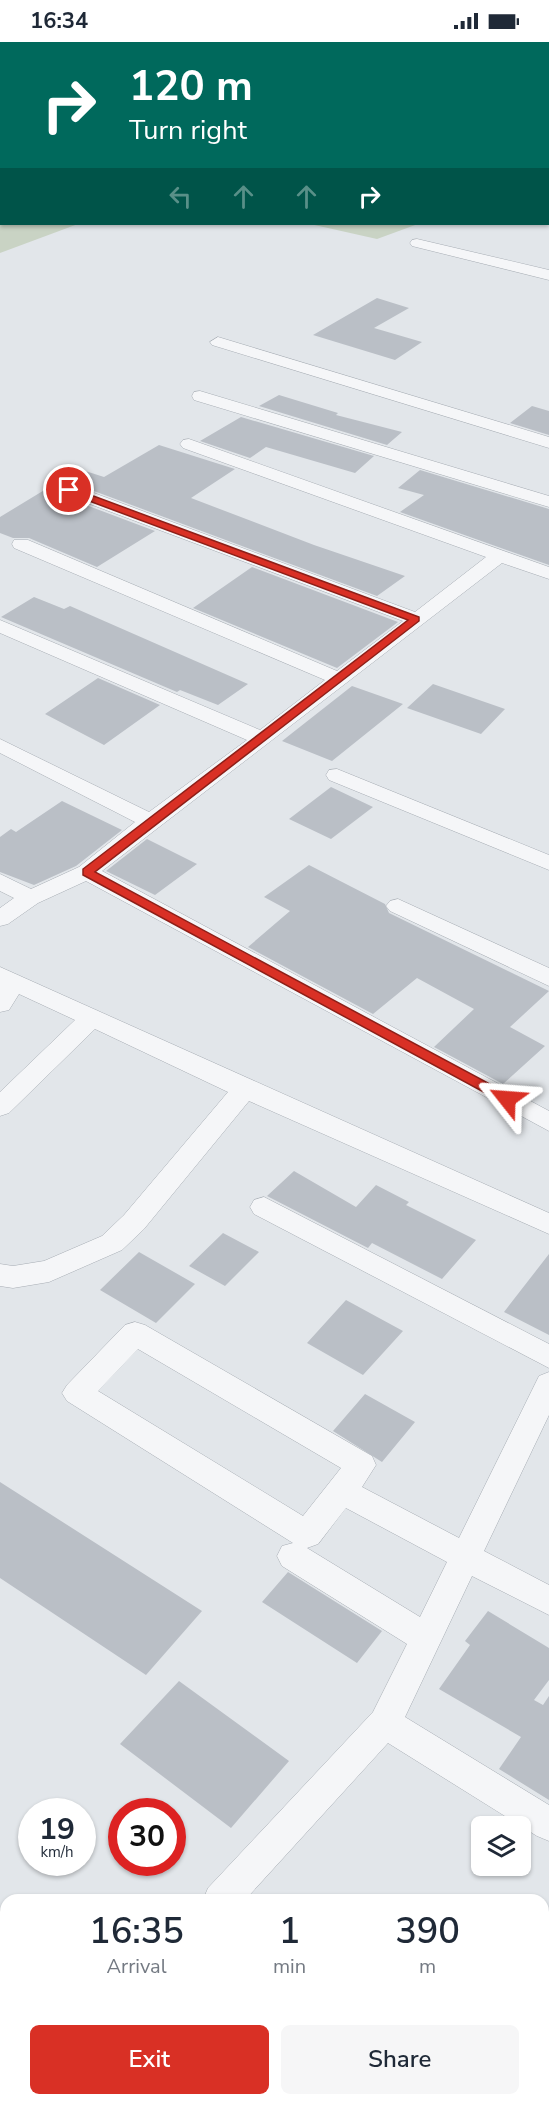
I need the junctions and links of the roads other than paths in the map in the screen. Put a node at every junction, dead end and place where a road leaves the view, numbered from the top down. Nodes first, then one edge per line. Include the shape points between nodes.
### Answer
1 (417, 243) dead end
2 (549, 275) edge
3 (218, 342) dead end
4 (200, 396) dead end
5 (549, 443) edge
6 (189, 444) dead end
7 (69, 490) dead end
8 (549, 502) edge
9 (21, 544) dead end
10 (499, 556) junction
11 (549, 573) edge
12 (416, 619) junction
13 (0, 626) edge
14 (339, 679) junction
15 (262, 739) junction
16 (0, 745) edge
17 (337, 775) dead end
18 (150, 821) junction
19 (549, 863) edge
20 (87, 872) junction
21 (0, 881) edge
22 (30, 898) junction
23 (398, 906) dead end
24 (0, 919) edge
25 (7, 978) edge
26 (549, 978) edge
27 (0, 1004) edge
28 (92, 1018) junction
29 (245, 1089) junction
30 (0, 1107) edge
31 (549, 1122) edge
32 (264, 1207) dead end
33 (549, 1224) edge
34 (0, 1275) edge
35 (549, 1357) edge
36 (549, 1384) edge
37 (342, 1491) junction
38 (293, 1556) dead end
39 (465, 1556) junction
40 (549, 1601) edge
41 (425, 1638) junction
42 (385, 1723) junction
43 (549, 1824) edge
44 (227, 1894) edge

1 - 2 street
3 - 5 street
4 - 8 street
6 - 10 street
7 - 12 street
9 - 14 street
10 - 11 street
10 - 12 street
12 - 14 street
13 - 15 street
14 - 15 street
15 - 18 street
16 - 18 street
17 - 19 street
18 - 20 street
20 - 22 street
20 - 31 street
21 - 22 street
22 - 24 street
23 - 26 street
25 - 27 street
25 - 28 street
28 - 29 street
28 - 30 street
29 - 33 street
29 - 34 street via 112,1243 49,1271 13,1277
32 - 35 street
36 - 39 street
37 - 37 street via 307,1535 77,1392 135,1333 361,1465
37 - 39 street
38 - 41 street
39 - 40 street
39 - 41 street
41 - 42 street
42 - 43 street
42 - 44 street

